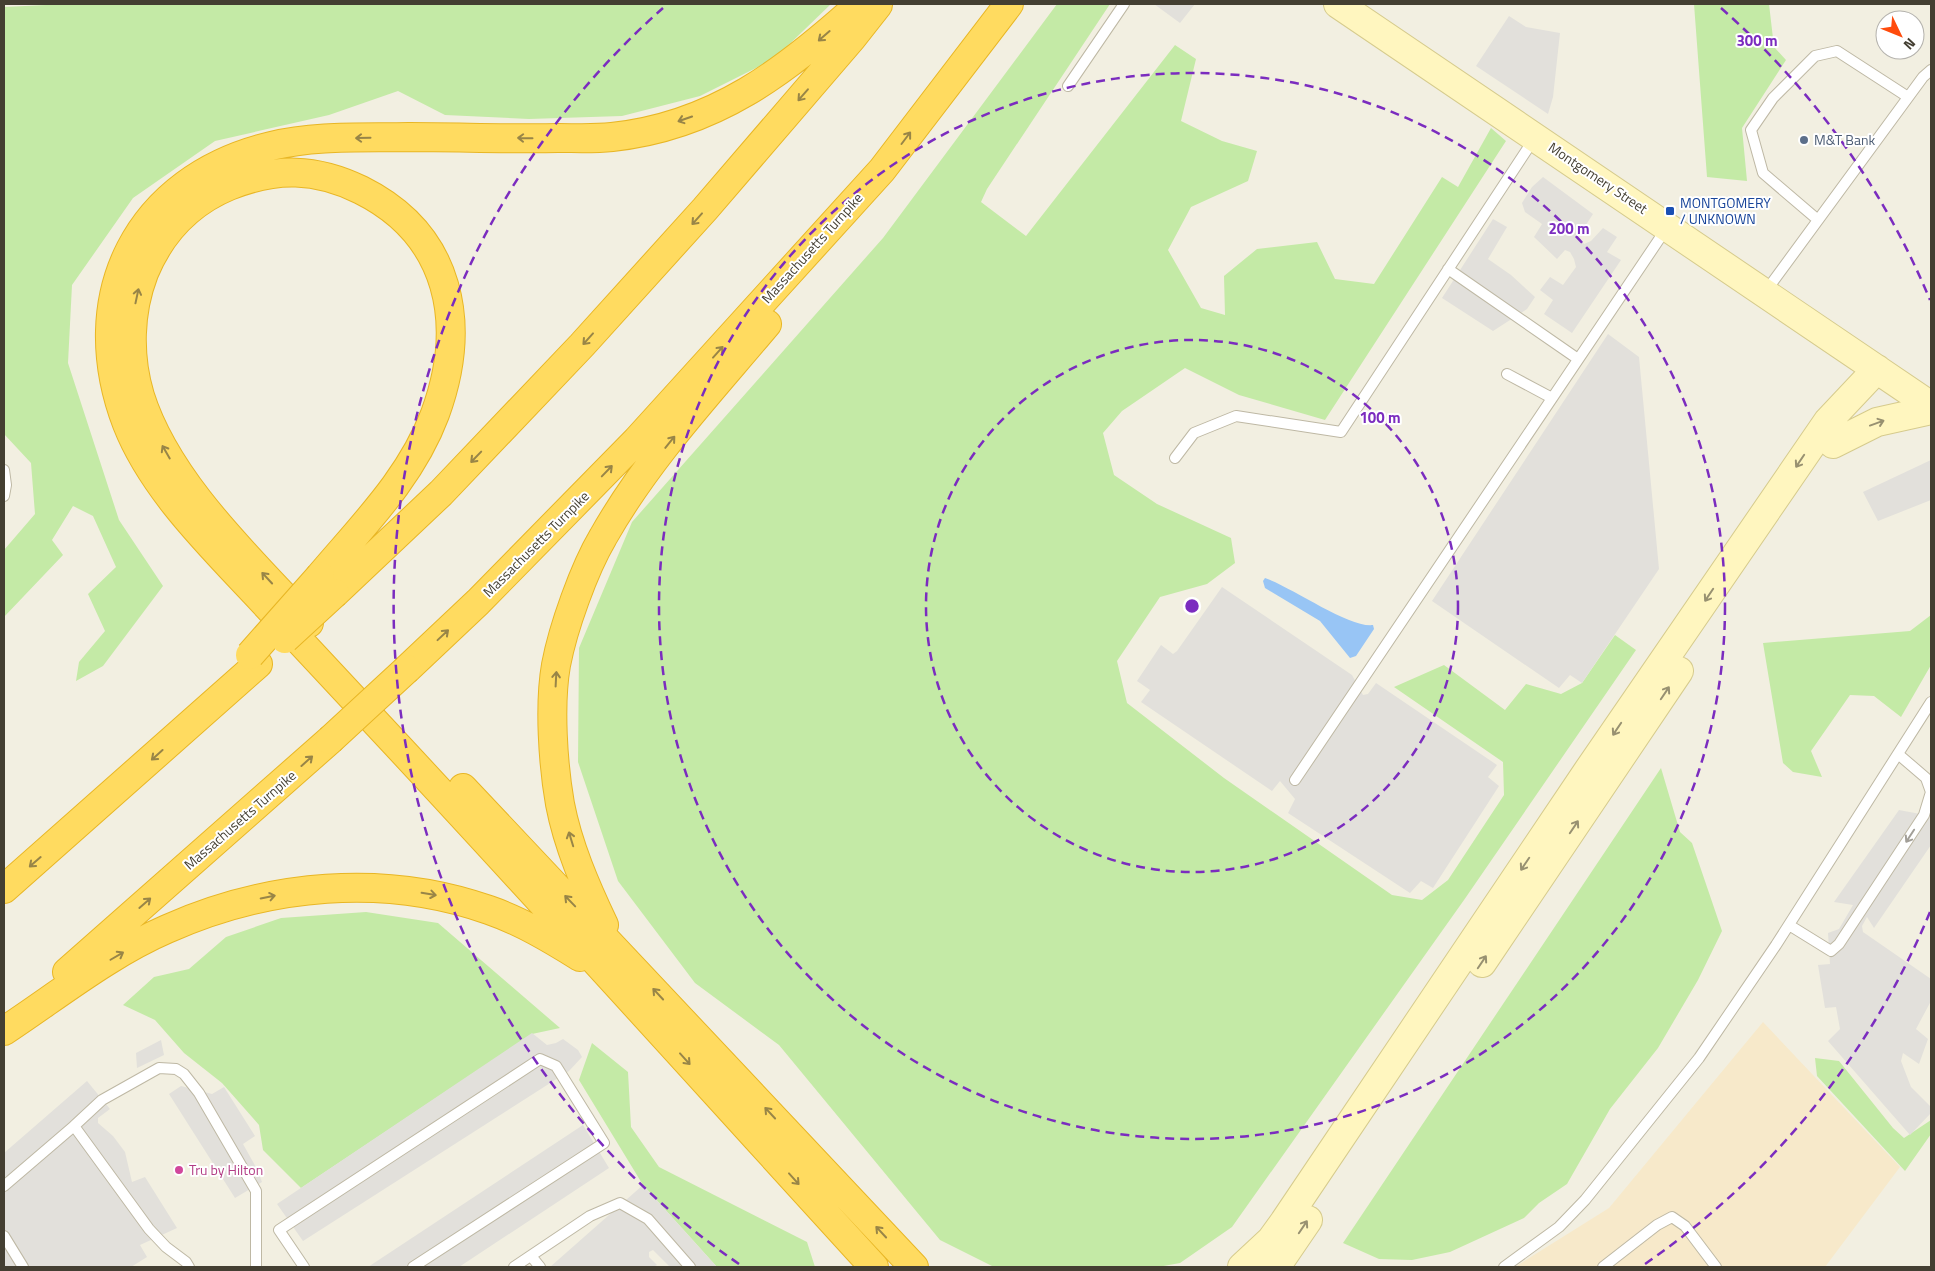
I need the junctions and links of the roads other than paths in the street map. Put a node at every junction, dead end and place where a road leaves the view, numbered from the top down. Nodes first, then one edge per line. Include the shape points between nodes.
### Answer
1 (860, 4) edge
2 (878, 4) edge
3 (1009, 4) edge
4 (1124, 4) edge
5 (1338, 4) edge
6 (1931, 70) edge
7 (1068, 86) dead end
8 (1908, 97) junction
9 (1536, 136) junction
10 (882, 170) junction
11 (1818, 220) junction
12 (1668, 226) junction
13 (1448, 269) junction
14 (1765, 292) junction
15 (1578, 359) junction
16 (1877, 369) junction
17 (1507, 374) dead end
18 (1552, 398) junction
19 (1931, 408) edge
20 (1833, 444) junction
21 (1176, 458) dead end
22 (4, 470) edge
23 (4, 496) edge
24 (328, 584) junction
25 (1931, 702) edge
26 (1898, 754) junction
27 (1294, 780) dead end
28 (4, 889) edge
29 (1789, 925) junction
30 (610, 960) junction
31 (4, 1027) edge
32 (4, 1031) edge
33 (74, 1126) junction
34 (4, 1186) edge
35 (4, 1236) edge
36 (531, 1256) junction
37 (23, 1267) edge
38 (189, 1267) edge
39 (256, 1267) edge
40 (304, 1267) edge
41 (412, 1267) edge
42 (514, 1267) edge
43 (540, 1267) edge
44 (690, 1267) edge
45 (874, 1267) edge
46 (914, 1267) edge
47 (1242, 1267) edge
48 (1276, 1267) edge
49 (1504, 1267) edge
50 (1603, 1267) edge
51 (1716, 1267) edge

1 -> 30 highway via 772,77 722,106 657,128 611,137 334,138 273,146 232,159 196,175 170,196 144,227 124,260 112,301 109,338 115,388 128,428 153,473 204,538 487,841
2 -> 24 highway via 705,209 582,345 441,493
10 -> 3 highway, Massachusetts Turnpike
4 - 7 lane
5 - 9 main road, Montgomery Street
6 - 8 lane
8 - 11 lane
8 - 11 lane via 1837,52 1815,56 1773,98 1751,130 1763,173
9 - 12 main road, Montgomery Street
9 - 13 lane
30 -> 10 highway via 560,805 553,732 556,665 577,595 602,538 640,480 781,306
31 -> 10 highway, Massachusetts Turnpike, bridge via 330,740 478,602 637,440
11 - 14 lane
12 - 14 main road, Montgomery Street
12 - 15 lane
13 - 15 lane
13 - 21 lane via 1341,432 1236,416 1194,433
14 - 16 main road, Montgomery Street
15 - 18 lane
16 - 19 main road, Montgomery Street
16 - 20 main road
16 -> 47 main road via 1828,421 1284,1222 1271,1240
17 - 18 lane
18 - 27 lane
20 -> 19 main road via 1877,422
48 -> 20 main road
22 - 23 lane
24 -> 28 highway, bridge via 178,736
30 -> 24 highway via 237,546 180,476 154,432 140,395 131,324 138,290 149,263 161,238 198,202 247,179 272,173 307,172 333,178 382,201 410,223 432,252 450,313 451,344 446,381 434,416 410,465
25 - 26 lane
26 - 29 lane
26 -> 29 lane via 1926,778 1931,792 1924,815 1848,932 1831,951
29 - 49 lane via 1699,1058 1585,1200 1559,1227
32 -> 30 highway via 114,958 166,929 232,904 296,892 398,889 443,897 490,910 545,936
30 -> 45 highway
46 -> 30 highway
33 - 34 lane
33 - 38 lane via 149,1229
33 - 39 lane via 102,1100 159,1068 176,1069 184,1074 199,1093 256,1191
35 - 37 lane
36 - 42 lane
36 - 43 lane
36 - 44 lane via 590,1216 620,1203 648,1219
40 - 41 lane via 279,1230 540,1059 556,1066 604,1143
50 - 51 lane via 1672,1217 1685,1226

